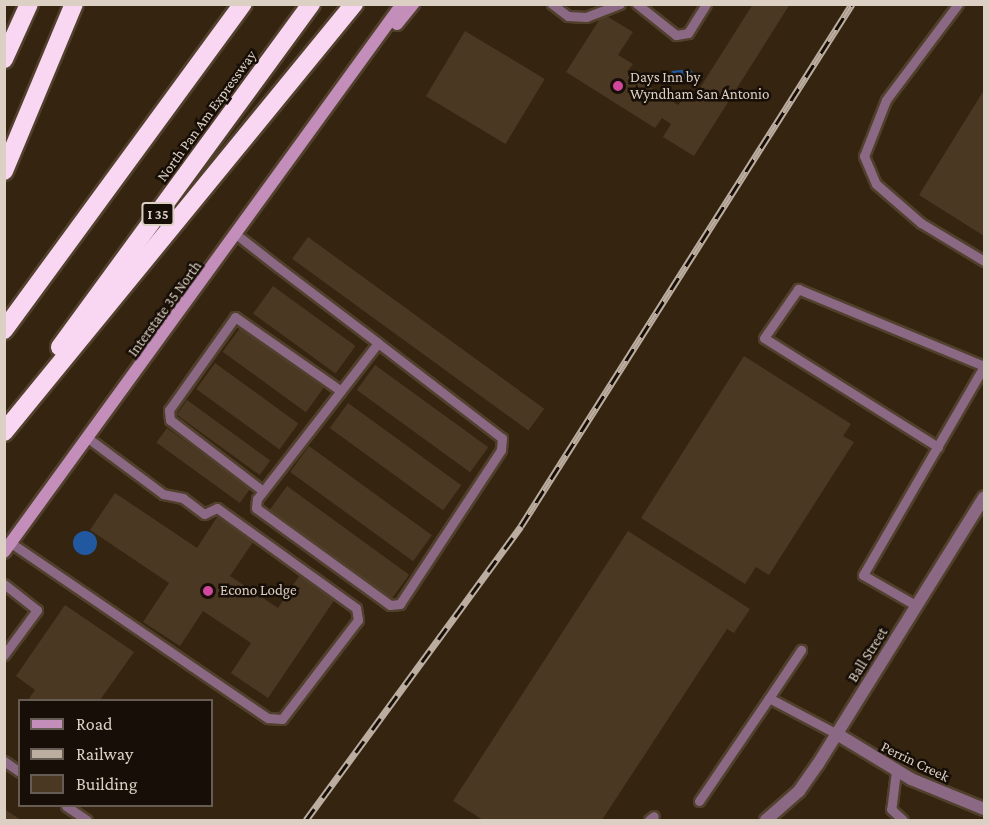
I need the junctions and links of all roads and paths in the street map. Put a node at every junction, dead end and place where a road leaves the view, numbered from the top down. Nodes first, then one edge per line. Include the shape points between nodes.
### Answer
1 (29, 4) edge
2 (74, 4) edge
3 (243, 4) edge
4 (311, 4) edge
5 (402, 4) edge
6 (413, 4) edge
7 (552, 4) edge
8 (620, 4) edge
9 (637, 4) edge
10 (706, 4) edge
11 (958, 4) edge
12 (353, 6) edge
13 (4, 59) edge
14 (349, 83) junction
15 (4, 171) edge
16 (237, 236) junction
17 (984, 261) edge
18 (4, 330) edge
19 (378, 343) junction
20 (984, 366) edge
21 (341, 391) junction
22 (4, 423) edge
23 (4, 432) edge
24 (88, 438) junction
25 (938, 447) junction
26 (263, 491) junction
27 (984, 497) edge
28 (8, 548) edge
29 (4, 584) edge
30 (917, 606) junction
31 (801, 650) dead end
32 (4, 655) edge
33 (769, 698) junction
34 (837, 734) junction
35 (4, 761) edge
36 (18, 771) edge
37 (896, 771) junction
38 (699, 801) dead end
39 (68, 807) edge
40 (984, 809) edge
41 (770, 819) edge
42 (87, 820) edge
43 (903, 820) edge

1 - 13 highway
2 - 15 highway
3 - 18 highway
4 - 22 highway, North Pan Am Expressway / I 35
5 - 14 main road, Interstate 35 North
6 - 14 main road, Interstate 35 North
7 - 8 lane via 568,15 586,17
9 - 10 lane via 676,35 688,33
11 - 17 lane via 886,100 864,156 876,184 921,223
12 - 23 highway
14 - 16 main road, Interstate 35 North
16 - 19 lane
16 - 24 main road, Interstate 35 North
19 - 21 lane
19 - 26 lane via 502,438 501,450 400,604 390,605 256,508
20 - 25 lane
20 - 25 lane via 798,290 764,338
21 - 26 lane
21 - 26 lane via 235,317 169,410 170,420
24 - 28 main road, Interstate 35 North
24 - 28 lane via 163,494 183,498 204,514 217,508 356,608 358,620 282,718 268,718
25 - 30 lane via 863,575
27 - 30 street, Ball Street
29 - 32 lane via 37,610
30 - 34 street, Ball Street
31 - 33 lane
33 - 34 lane
33 - 38 lane
34 - 37 street, Perrin Creek
34 - 41 street, Ball Street via 799,791
35 - 36 lane
37 - 40 street, Perrin Creek
37 - 43 lane via 891,809
39 - 42 lane

